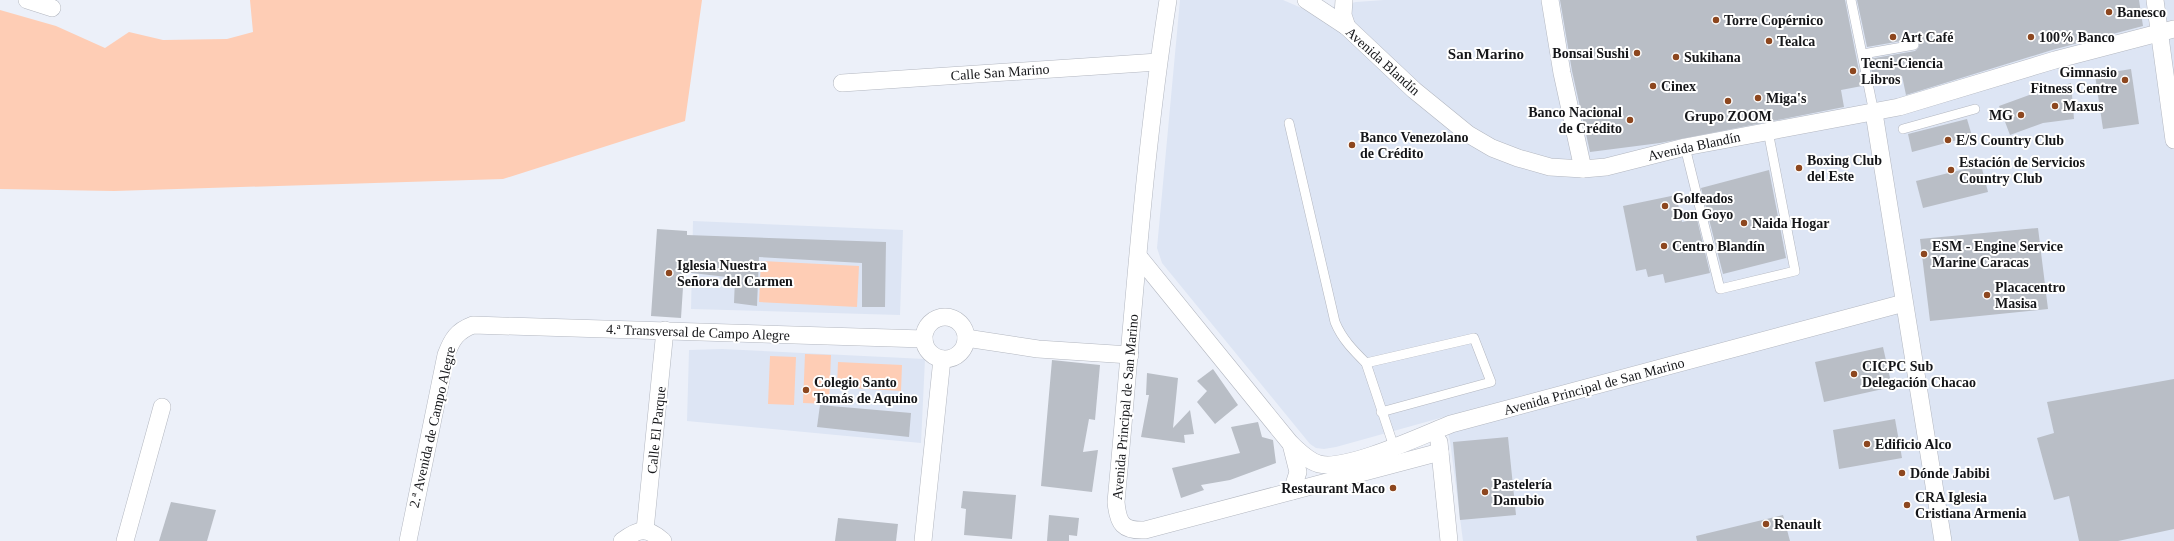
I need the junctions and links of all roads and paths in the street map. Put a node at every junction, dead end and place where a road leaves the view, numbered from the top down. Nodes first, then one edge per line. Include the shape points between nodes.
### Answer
1 (27, 0) edge
2 (1168, 0) edge
3 (1306, 0) edge
4 (1344, 0) edge
5 (1550, 0) edge
6 (1851, 0) edge
7 (2155, 0) edge
8 (52, 8) dead end
9 (1347, 26) junction
10 (2167, 31) edge
11 (1914, 45) dead end
12 (1862, 54) junction
13 (1158, 62) junction
14 (842, 83) dead end
15 (1975, 109) dead end
16 (1874, 113) junction
17 (1289, 123) dead end
18 (1903, 129) dead end
19 (1768, 131) junction
20 (2174, 140) edge
21 (1685, 147) junction
22 (1583, 169) junction
23 (1139, 257) junction
24 (1904, 303) junction
25 (473, 325) joint
26 (665, 330) junction
27 (966, 338) junction
28 (924, 339) junction
29 (1130, 356) junction
30 (942, 359) junction
31 (1366, 363) junction
32 (162, 407) dead end
33 (1381, 412) junction
34 (1437, 430) junction
35 (1291, 444) junction
36 (1394, 447) junction
37 (1440, 452) junction
38 (1292, 491) junction
39 (645, 530) junction
40 (125, 541) edge
41 (408, 541) edge
42 (622, 541) edge
43 (663, 541) edge
44 (923, 541) edge
45 (1449, 541) edge
46 (1943, 541) edge

1 - 8 street
2 - 13 street, Avenida Principal de San Marino
3 - 9 street, Avenida Blandín
4 - 9 street via 1343,15
5 - 22 street via 1562,72
6 - 12 lane
7 - 10 street
9 - 22 street, Avenida Blandín via 1414,90 1468,134 1492,148 1518,158 1550,167
10 - 16 street, Avenida Blandín via 2055,60
10 - 20 street
11 - 12 lane
12 - 16 lane
13 - 14 street, Calle San Marino
13 - 23 street, Avenida Principal de San Marino
15 - 18 lane
16 - 19 street, Avenida Blandín
16 - 24 street
17 - 31 lane via 1336,322 1347,344
19 - 21 street, Avenida Blandín
19 - 21 lane via 1795,270 1720,289
21 - 22 street, Avenida Blandín via 1606,167
23 - 29 street, Avenida Principal de San Marino
23 - 35 street, Avenida Principal de San Marino
24 - 34 street, Avenida Principal de San Marino
24 - 46 street
25 - 26 street, 4.ª Transversal de Campo Alegre
25 - 41 street, 2.ª Avenida de Campo Alegre via 461,330 452,338 446,355
26 - 28 street, 4.ª Transversal de Campo Alegre
26 - 39 street, Calle El Parque
27 - 28 street via 961,325 950,318 944,318 932,322
27 - 29 street via 1038,349
27 - 30 street via 959,354
28 - 30 street via 928,350
29 - 38 street, Avenida Principal de San Marino via 1116,502 1117,515 1124,526 1133,530 1145,530
30 - 44 street
31 - 33 lane
31 - 33 lane via 1474,338 1491,382
32 - 40 street
33 - 36 lane
34 - 36 street, Avenida Principal de San Marino
34 - 37 street
35 - 36 street, Avenida Principal de San Marino via 1312,461 1326,465 1352,461
35 - 38 street, Avenida Principal de San Marino via 1298,472
37 - 38 street, Avenida Principal de San Marino
37 - 45 street
39 - 42 street via 636,532
39 - 43 street via 653,532

